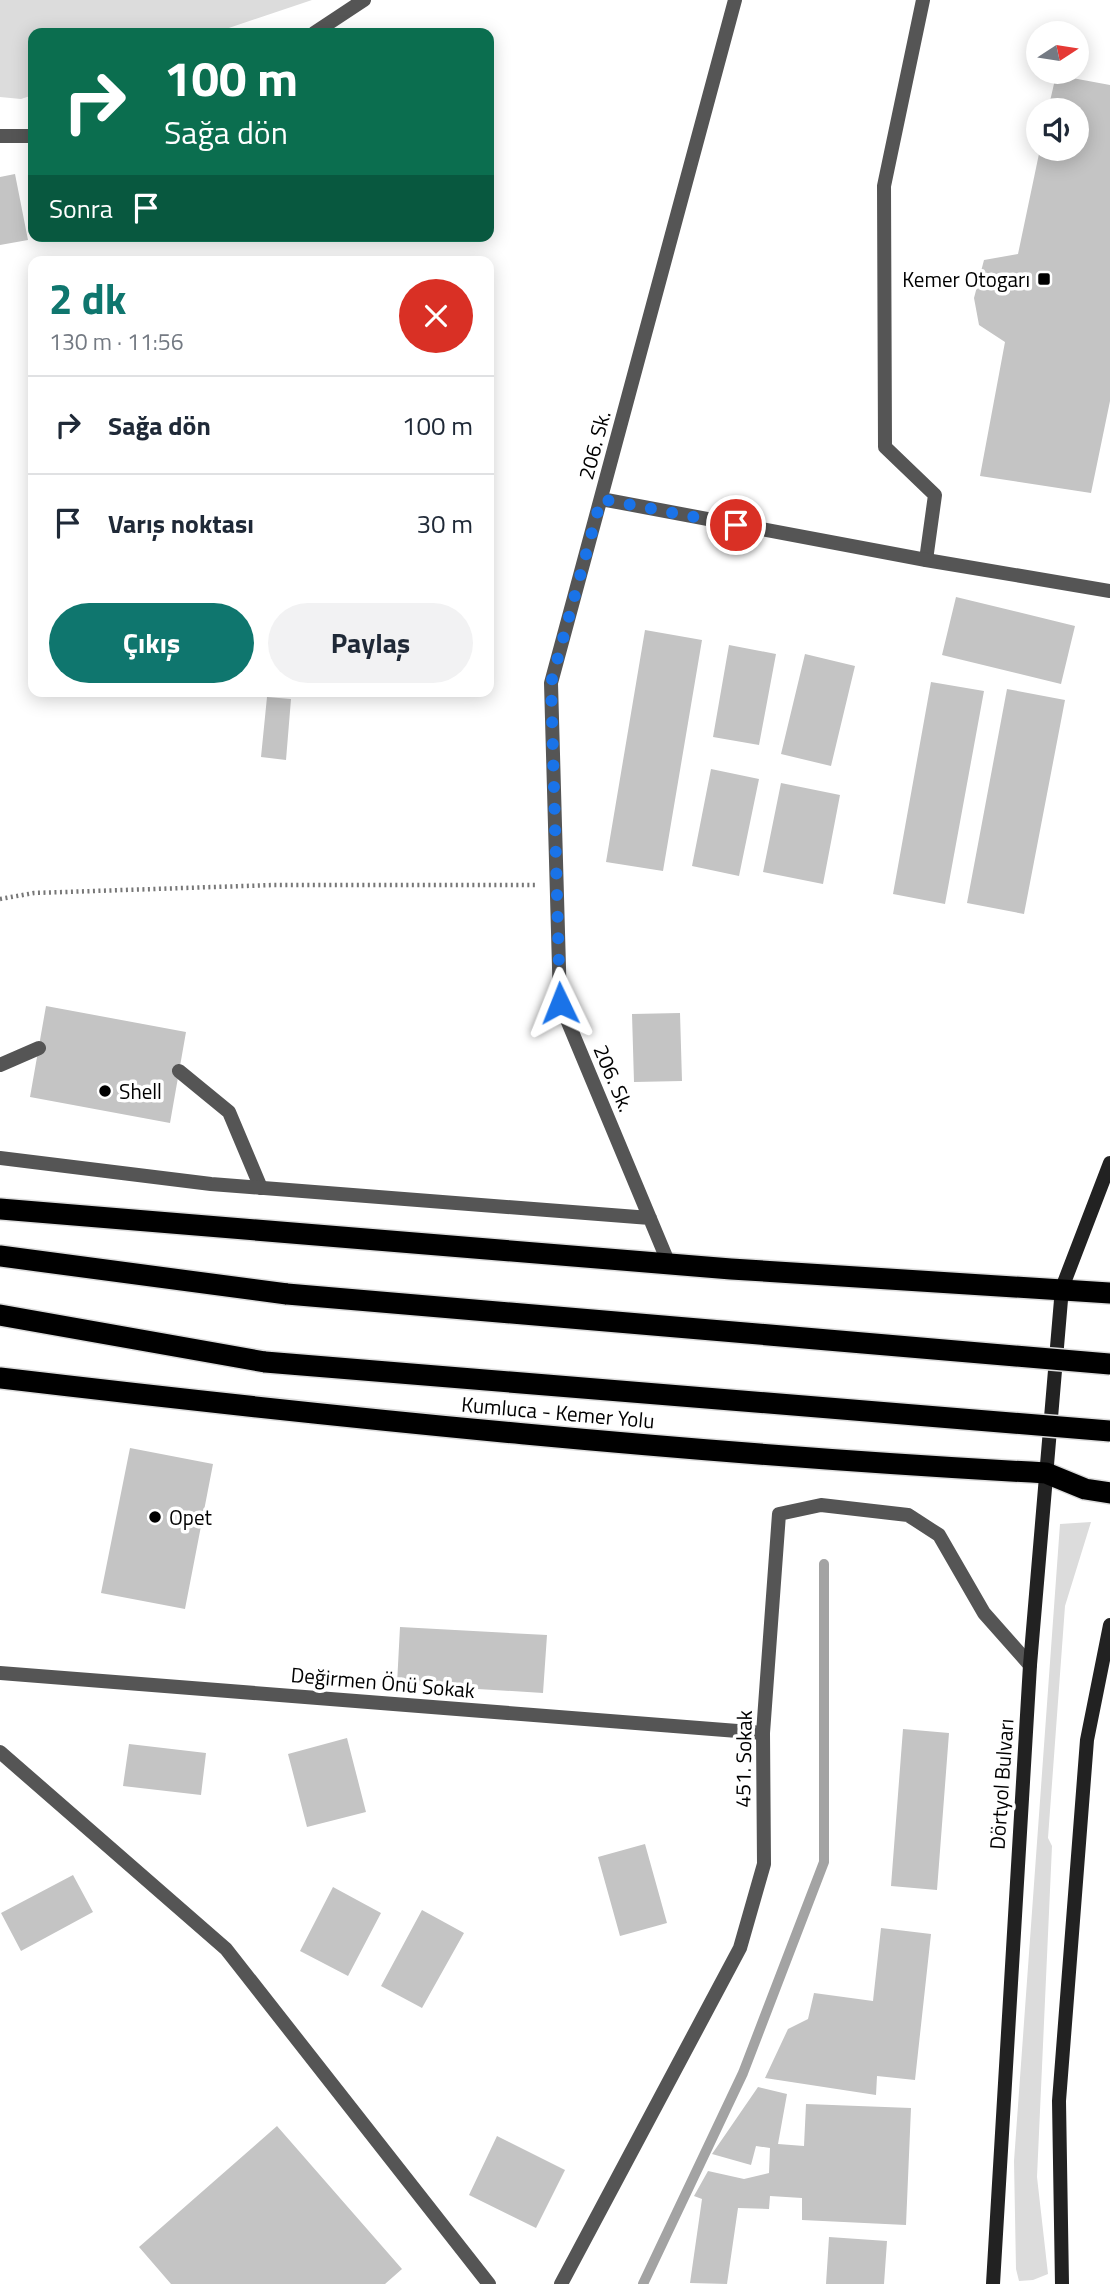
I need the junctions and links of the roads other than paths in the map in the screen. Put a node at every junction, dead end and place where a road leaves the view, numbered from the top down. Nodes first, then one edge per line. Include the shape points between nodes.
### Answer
1 (364, 0) edge
2 (735, 0) edge
3 (923, 0) edge
4 (322, 28) edge
5 (0, 136) edge
6 (28, 136) edge
7 (601, 499) junction
8 (926, 560) junction
9 (1110, 591) edge
10 (39, 1048) dead end
11 (0, 1065) edge
12 (179, 1071) dead end
13 (0, 1158) edge
14 (1110, 1163) edge
15 (261, 1188) junction
16 (0, 1209) edge
17 (650, 1218) junction
18 (0, 1256) edge
19 (669, 1264) junction
20 (1062, 1288) junction
21 (1110, 1293) edge
22 (0, 1315) edge
23 (1110, 1364) edge
24 (0, 1378) edge
25 (1110, 1431) edge
26 (1046, 1473) junction
27 (1110, 1493) edge
28 (1110, 1625) edge
29 (1108, 1644) edge
30 (1030, 1665) junction
31 (0, 1673) edge
32 (762, 1733) junction
33 (0, 1752) edge
34 (489, 2284) edge
35 (561, 2284) edge
36 (993, 2284) edge
37 (1062, 2284) edge

1 - 4 street
2 - 7 street, 206. Sk.
3 - 8 street via 884,186 885,447 935,495
5 - 6 street
7 - 8 street
7 - 17 street, 206. Sk. via 551,683 560,1003
8 - 9 street
10 - 11 street
12 - 15 street via 229,1112
13 - 15 street
14 - 20 main road, Dörtyol Bulvarı
15 - 17 street
16 - 19 highway
17 - 19 street, 206. Sk.
18 - 23 highway, bridge via 287,1294
19 - 20 highway
20 - 21 highway
20 - 26 main road, Dörtyol Bulvarı
22 - 25 highway, Kumluca - Kemer Yolu, bridge via 265,1362
24 - 26 highway, Kumluca - Kemer Yolu via 572,1438
26 - 27 highway, Kumluca - Kemer Yolu via 1085,1489
26 - 30 main road, Dörtyol Bulvarı
28 - 29 main road
29 - 37 main road via 1087,1740 1059,2101
30 - 32 street, 451. Sokak via 984,1613 939,1535 908,1515 821,1505 779,1514
30 - 36 main road, Dörtyol Bulvarı
31 - 32 street, Değirmen Önü Sokak
32 - 35 street, 451. Sokak via 764,1864 740,1948
33 - 34 street via 226,1949

